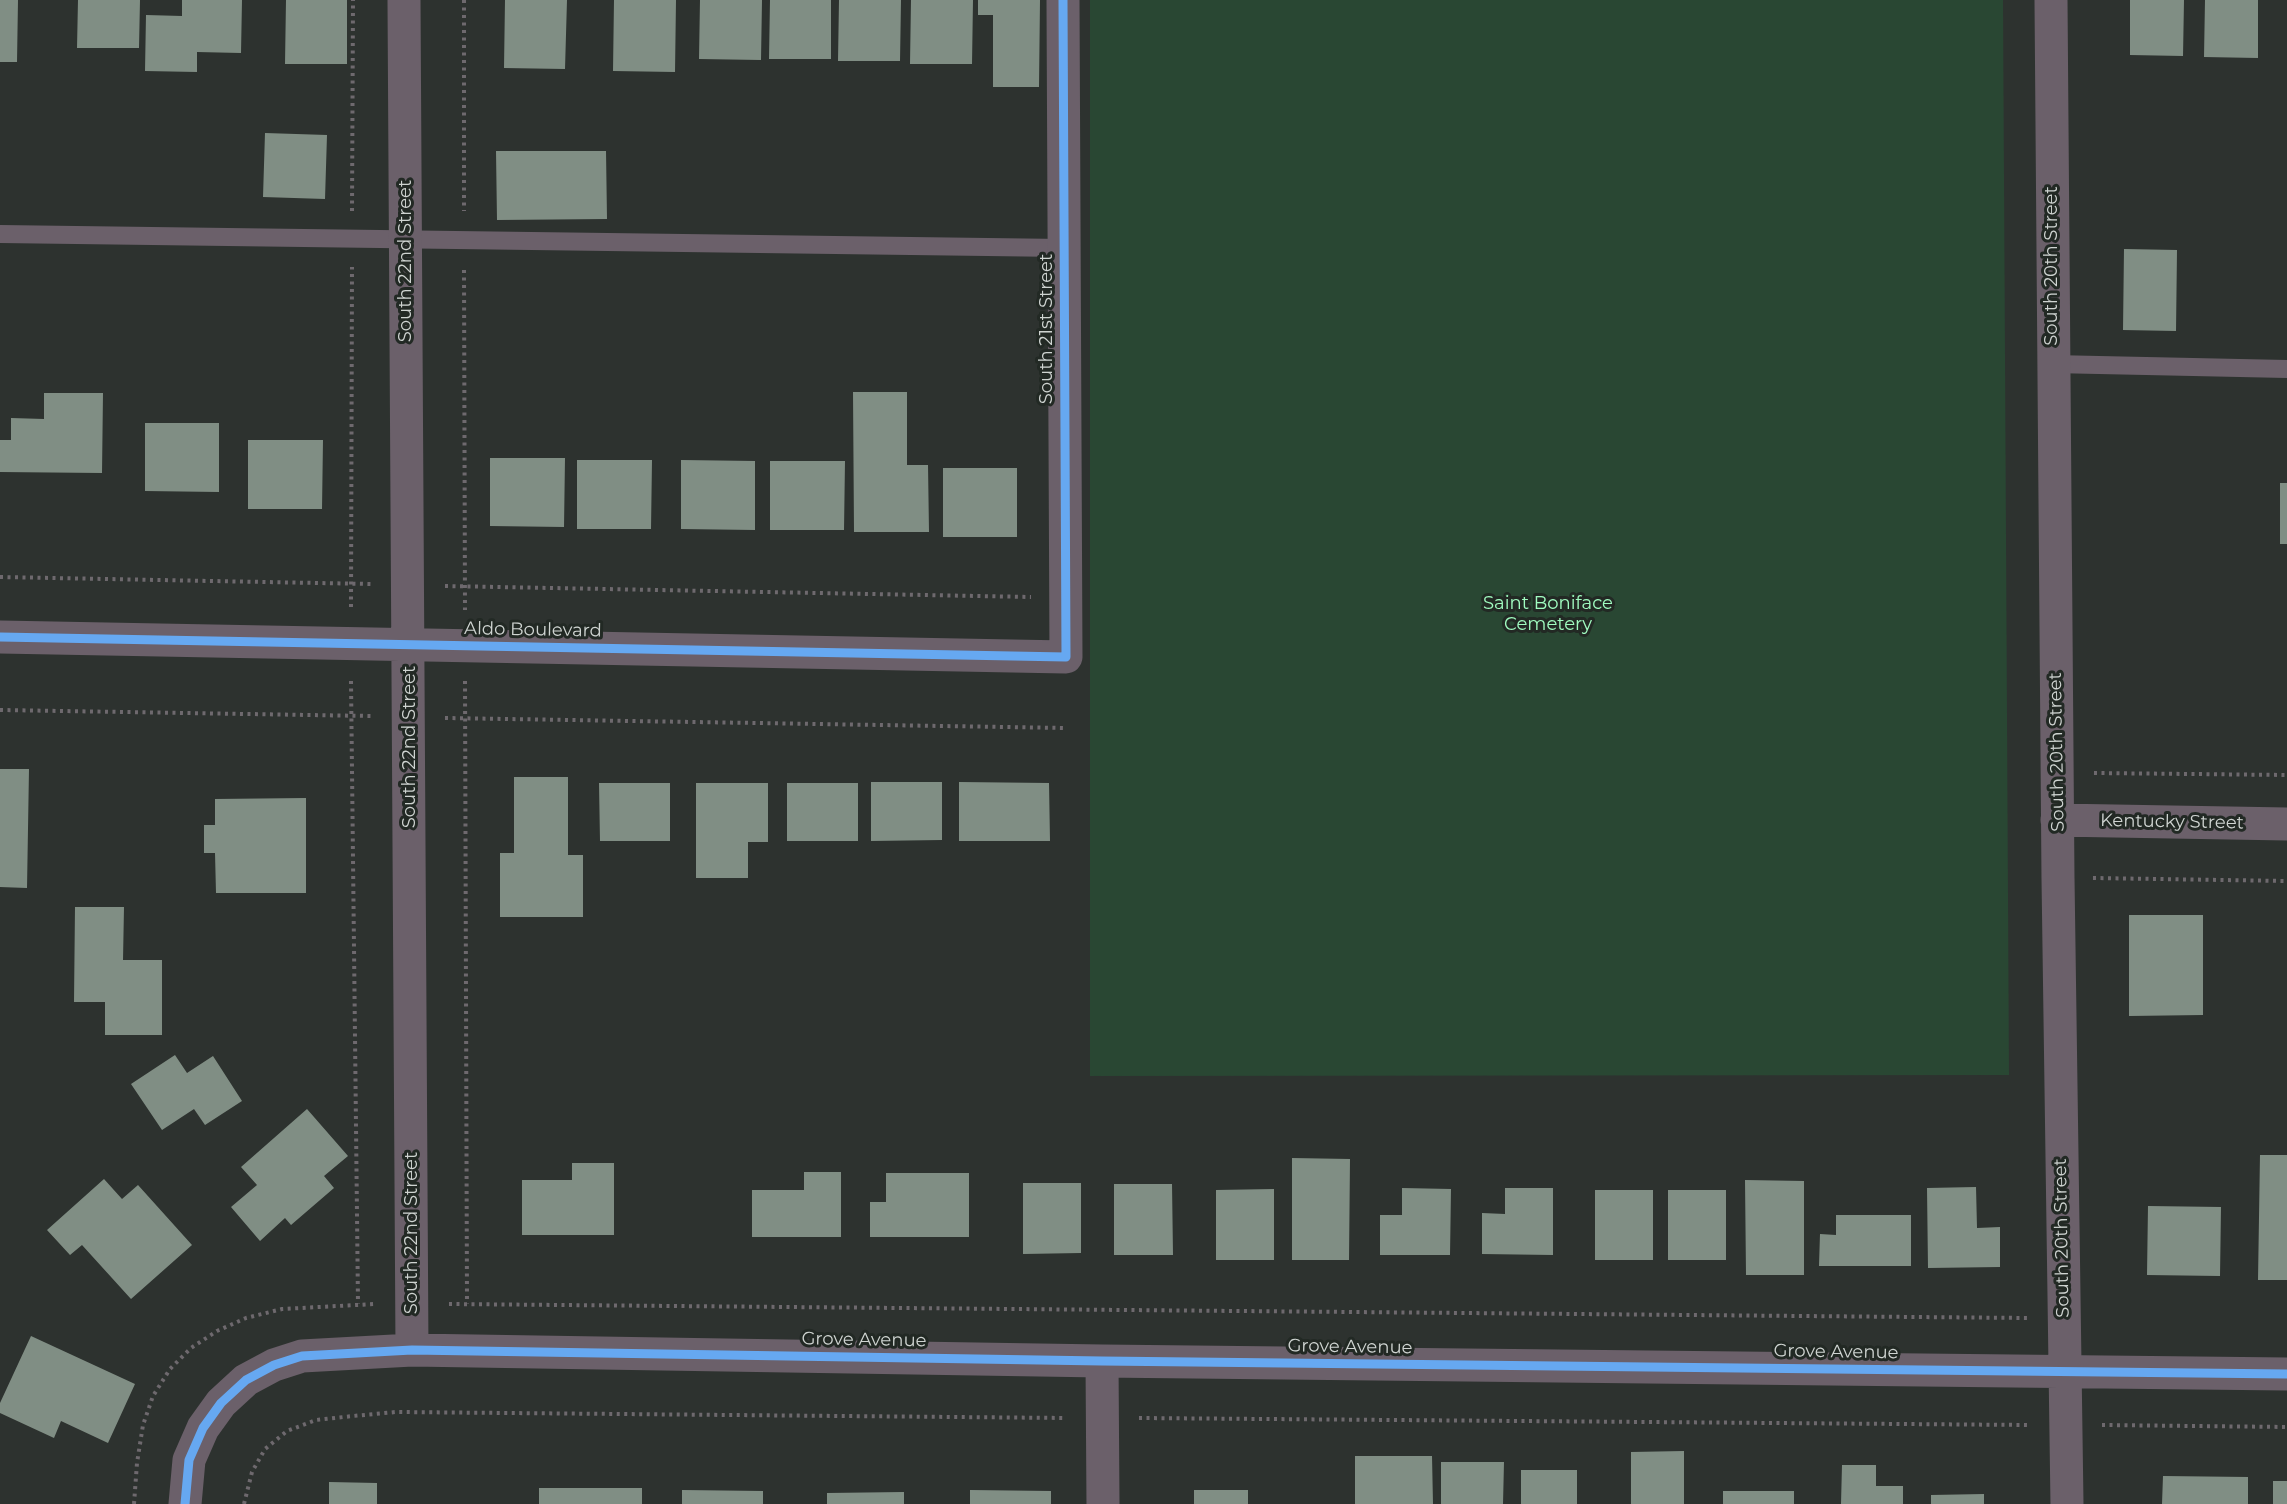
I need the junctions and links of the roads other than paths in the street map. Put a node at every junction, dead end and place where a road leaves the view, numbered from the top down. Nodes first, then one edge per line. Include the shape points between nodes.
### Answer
1 (404, 0) edge
2 (1063, 0) edge
3 (2051, 0) edge
4 (0, 234) edge
5 (406, 238) junction
6 (1063, 248) junction
7 (2052, 364) junction
8 (2287, 369) edge
9 (0, 637) edge
10 (410, 644) junction
11 (1066, 657) joint
12 (2057, 820) junction
13 (2287, 824) edge
14 (412, 1350) junction
15 (1102, 1361) junction
16 (2064, 1371) junction
17 (2287, 1374) edge
18 (185, 1504) edge
19 (1103, 1504) edge
20 (2067, 1504) edge

1 - 5 street, South 22nd Street
2 - 6 street, South 21st Street
3 - 7 street, South 20th Street
4 - 5 lane
5 - 6 lane
5 - 10 street, South 22nd Street
6 - 11 street, South 21st Street
7 - 8 lane
7 - 12 street, South 20th Street
9 - 10 street, Aldo Boulevard
10 - 11 street, Aldo Boulevard
10 - 14 street, South 22nd Street
12 - 13 street, Kentucky Street
12 - 16 street, South 20th Street
14 - 15 street, Grove Avenue
14 - 18 street, Grove Avenue via 302,1356 246,1380 221,1403 203,1428 189,1460
15 - 16 street, Grove Avenue
15 - 19 street
16 - 17 street, Grove Avenue
16 - 20 street, South 20th Street

